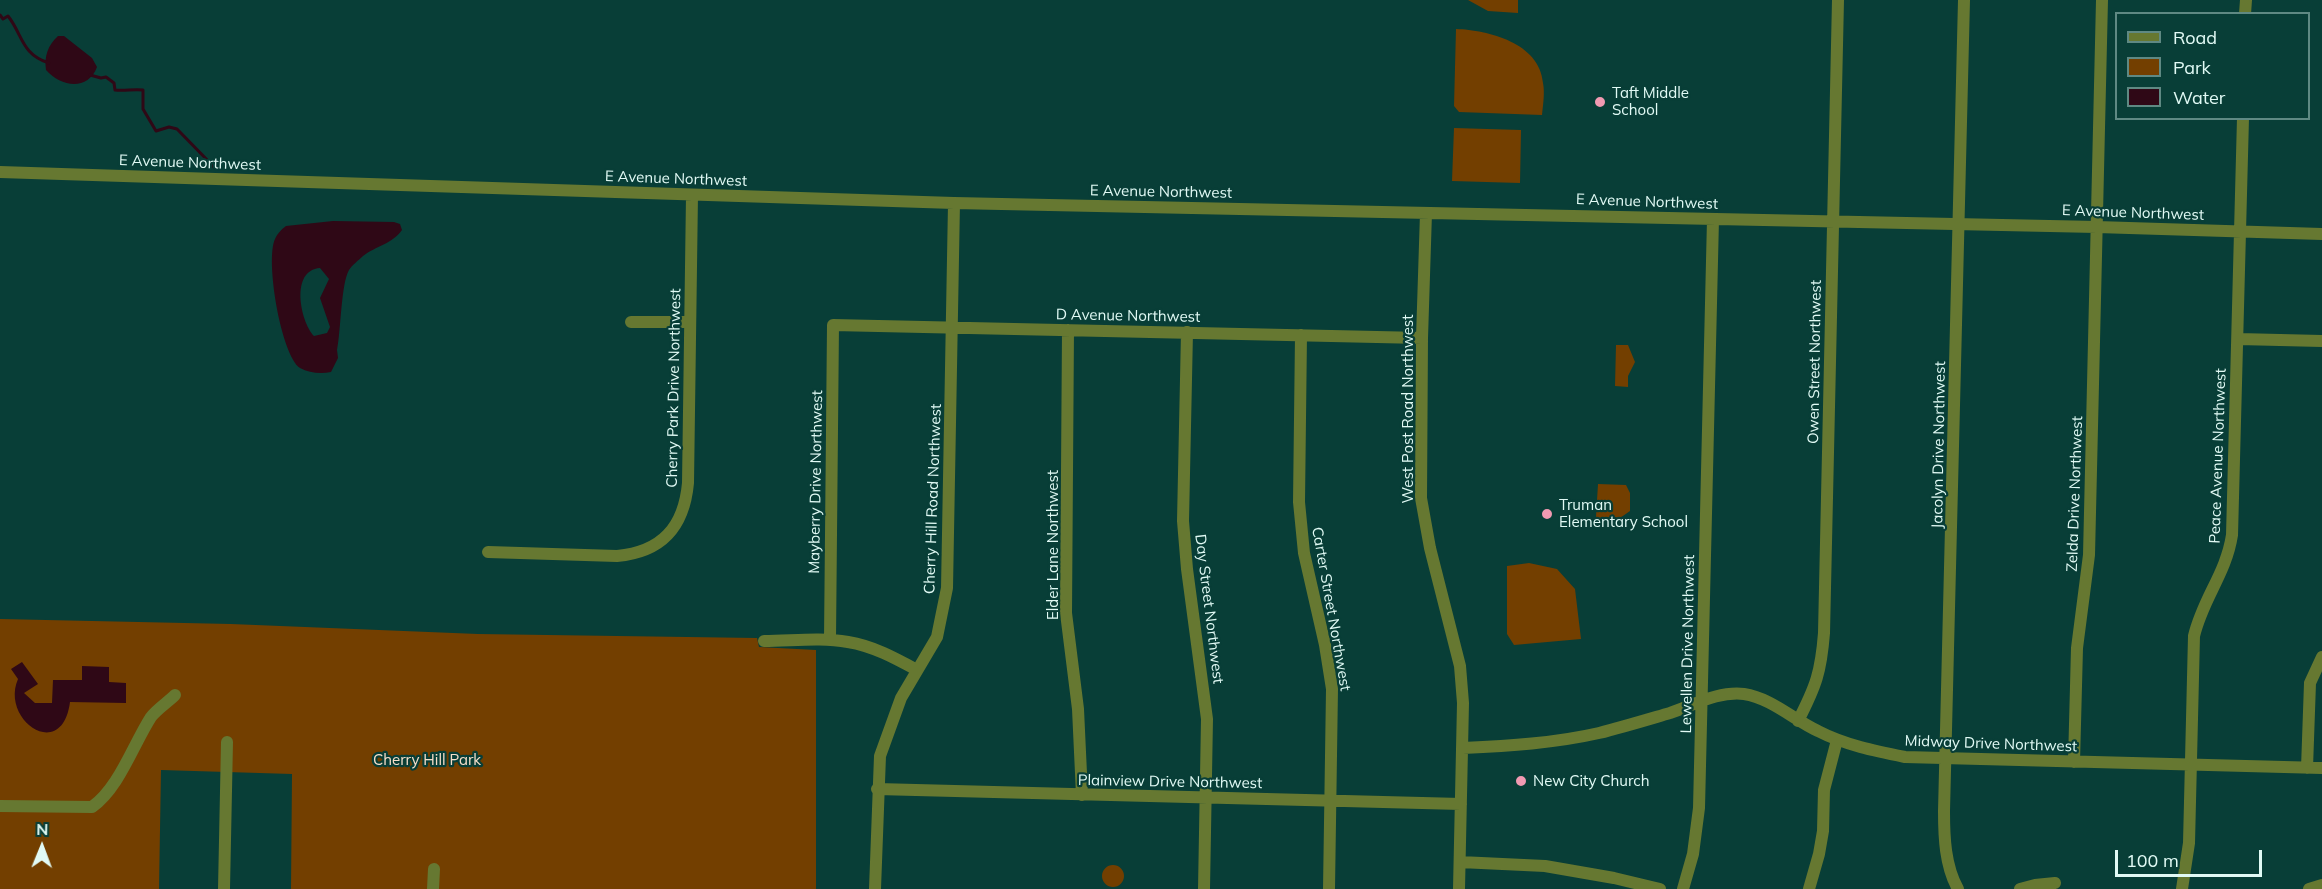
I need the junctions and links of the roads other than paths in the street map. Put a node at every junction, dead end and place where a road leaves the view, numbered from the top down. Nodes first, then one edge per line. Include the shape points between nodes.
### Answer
1 (1838, 0) edge
2 (1964, 0) edge
3 (2102, 0) edge
4 (2243, 120) edge
5 (0, 172) edge
6 (692, 195) junction
7 (954, 203) junction
8 (1426, 213) junction
9 (1713, 219) junction
10 (1834, 221) junction
11 (1959, 224) junction
12 (2097, 227) junction
13 (2241, 231) junction
14 (2322, 234) edge
15 (631, 322) dead end
16 (690, 322) junction
17 (833, 325) joint
18 (952, 327) junction
19 (1068, 330) junction
20 (1187, 332) junction
21 (1301, 335) junction
22 (1422, 338) junction
23 (2238, 339) junction
24 (2322, 341) edge
25 (488, 552) dead end
26 (830, 639) junction
27 (764, 641) dead end
28 (2322, 657) edge
29 (917, 670) junction
30 (175, 695) dead end
31 (1702, 700) junction
32 (1798, 721) junction
33 (1837, 740) junction
34 (227, 742) dead end
35 (1463, 747) junction
36 (1946, 759) junction
37 (2074, 762) junction
38 (2191, 765) junction
39 (2307, 768) junction
40 (2322, 768) edge
41 (878, 789) junction
42 (1082, 795) junction
43 (1206, 798) junction
44 (1331, 801) junction
45 (1461, 804) junction
46 (0, 806) edge
47 (1460, 862) junction
48 (434, 869) dead end
49 (2055, 883) dead end
50 (2322, 885) edge
51 (224, 889) edge
52 (433, 889) edge
53 (875, 889) edge
54 (1204, 889) edge
55 (1329, 889) edge
56 (1459, 889) edge
57 (1660, 889) edge
58 (1683, 889) edge
59 (1809, 889) edge
60 (1958, 889) edge
61 (2020, 889) edge
62 (2182, 889) edge
63 (2309, 889) edge

1 - 10 street, Owen Street Northwest
2 - 11 street, Jacolyn Drive Northwest
3 - 12 street, Zelda Drive Northwest
4 - 13 street, Peace Avenue Northwest
5 - 6 street, E Avenue Northwest
6 - 7 street, E Avenue Northwest
6 - 16 street, Cherry Park Drive Northwest
7 - 8 street, E Avenue Northwest
7 - 18 street, Cherry Hill Road Northwest
8 - 9 street, E Avenue Northwest
8 - 22 street, West Post Road Northwest
9 - 10 street, E Avenue Northwest
9 - 31 street, Lewellen Drive Northwest
10 - 11 street, E Avenue Northwest
10 - 32 street, Owen Street Northwest via 1824,633 1815,689
11 - 12 street, E Avenue Northwest
11 - 36 street, Jacolyn Drive Northwest
12 - 13 street, E Avenue Northwest
12 - 37 street, Zelda Drive Northwest via 2090,555 2077,648
13 - 14 street, E Avenue Northwest
13 - 23 street, Peace Avenue Northwest
15 - 16 street
16 - 25 street, Cherry Park Drive Northwest via 686,501 667,537 651,548 617,556
17 - 18 street, D Avenue Northwest
17 - 26 street, Mayberry Drive Northwest
18 - 19 street, D Avenue Northwest
18 - 29 street, Cherry Hill Road Northwest via 947,588 937,637
19 - 20 street, D Avenue Northwest
19 - 42 street, Elder Lane Northwest via 1066,613 1078,709
20 - 21 street, D Avenue Northwest
20 - 43 street, Day Street Northwest via 1183,521 1207,719
21 - 22 street, D Avenue Northwest
21 - 44 street, Carter Street Northwest via 1299,502 1304,553 1332,689
22 - 35 street, West Post Road Northwest via 1421,498 1460,666
23 - 24 street
23 - 38 street, Peace Avenue Northwest via 2232,535 2230,553 2199,614 2193,636
26 - 27 street
26 - 29 street via 870,648
28 - 39 street via 2310,682
29 - 41 street, Cherry Hill Road Northwest via 891,721 880,756
30 - 46 street via 153,715 114,783 92,807
31 - 32 street, Midway Drive Northwest via 1744,694 1762,699
31 - 35 street, Midway Drive Northwest via 1598,733
31 - 58 street, Lewellen Drive Northwest via 1697,831
32 - 33 street, Midway Drive Northwest
33 - 36 street, Midway Drive Northwest via 1905,757
33 - 59 street via 1824,790 1823,831
34 - 51 street
35 - 45 street, West Post Road Northwest
36 - 37 street, Midway Drive Northwest
36 - 60 street, Jacolyn Drive Northwest via 1946,843
37 - 38 street, Midway Drive Northwest
38 - 39 street, Midway Drive Northwest
38 - 62 street, Peace Avenue Northwest
39 - 40 street, Midway Drive Northwest
41 - 42 street, Plainview Drive Northwest
41 - 53 street, Cherry Hill Road Northwest
42 - 43 street, Plainview Drive Northwest
43 - 44 street, Plainview Drive Northwest
43 - 54 street, Day Street Northwest
44 - 45 street, Plainview Drive Northwest
44 - 55 street, Carter Street Northwest
45 - 47 street, West Post Road Northwest
47 - 56 street, West Post Road Northwest
47 - 57 street via 1545,866
48 - 52 street
49 - 61 street
50 - 63 street

